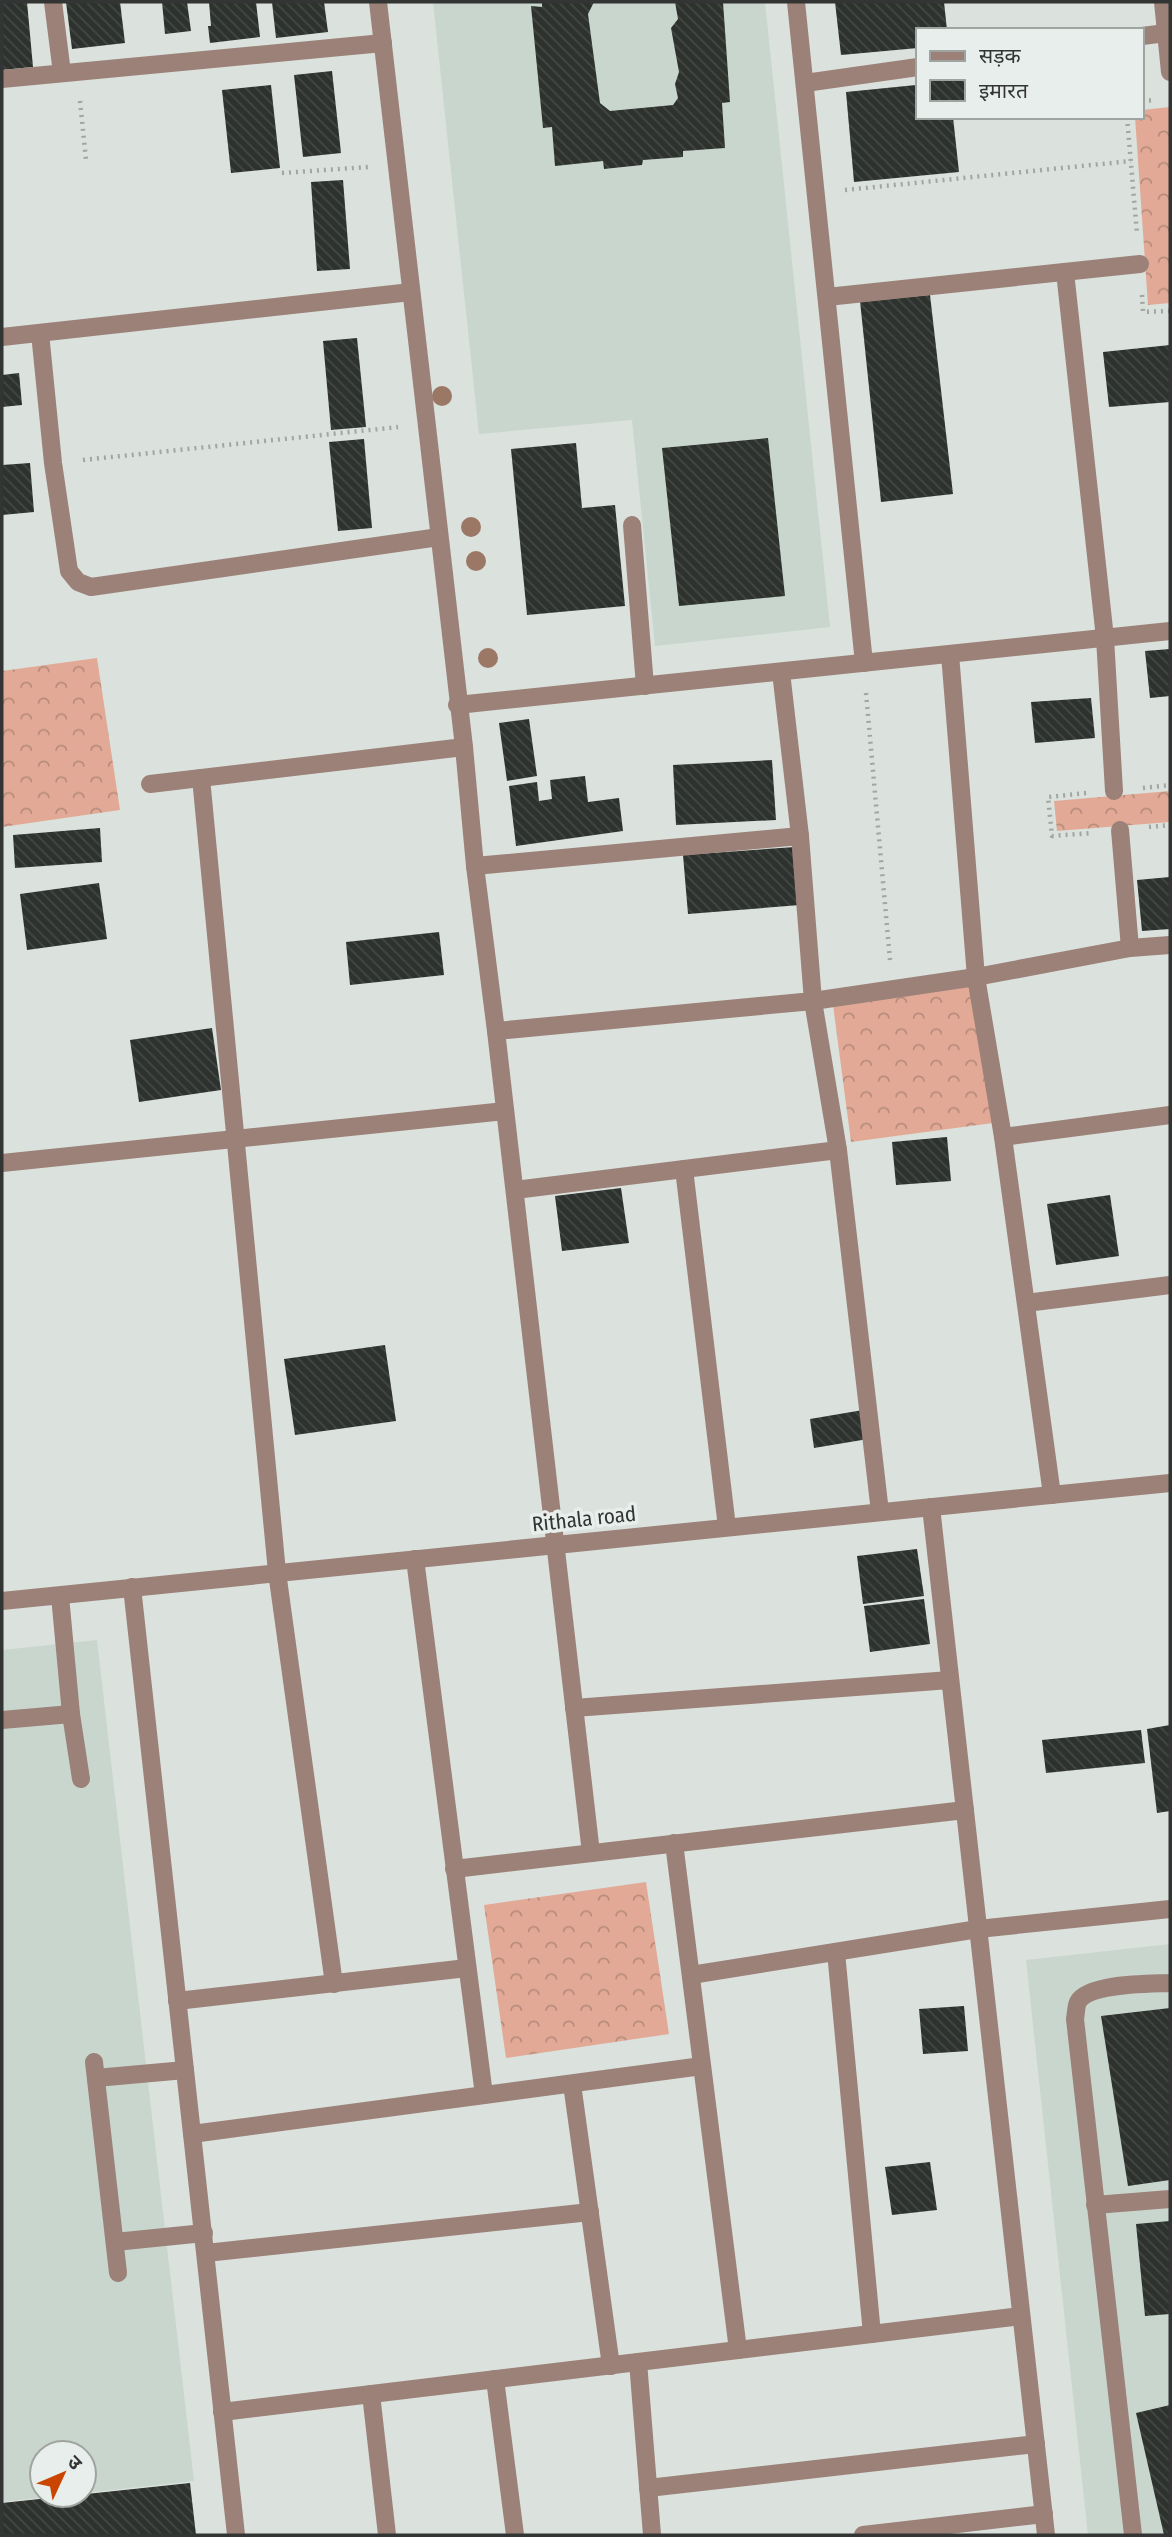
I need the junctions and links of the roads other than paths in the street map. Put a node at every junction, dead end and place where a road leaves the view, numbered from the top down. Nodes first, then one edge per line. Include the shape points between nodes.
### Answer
1 (53, 2) edge
2 (378, 2) edge
3 (796, 2) edge
4 (1163, 2) edge
5 (1166, 33) junction
6 (1144, 36) edge
7 (383, 43) junction
8 (916, 67) edge
9 (1170, 72) edge
10 (69, 73) junction
11 (2, 79) edge
12 (805, 83) junction
13 (1139, 264) road end
14 (1065, 272) junction
15 (411, 292) junction
16 (827, 297) junction
17 (40, 333) junction
18 (2, 337) edge
19 (632, 525) dead end
20 (439, 537) junction
21 (1170, 631) edge
22 (1105, 638) junction
23 (950, 654) junction
24 (864, 663) junction
25 (780, 672) junction
26 (645, 685) junction
27 (457, 705) junction
28 (464, 747) junction
29 (201, 778) junction
30 (150, 784) dead end
31 (1114, 791) dead end
32 (1120, 830) dead end
33 (800, 836) junction
34 (475, 866) junction
35 (1170, 945) edge
36 (1130, 948) junction
37 (976, 977) junction
38 (813, 1000) junction
39 (496, 1031) junction
40 (505, 1111) junction
41 (1170, 1115) edge
42 (1003, 1137) junction
43 (235, 1139) junction
44 (838, 1150) junction
45 (2, 1163) edge
46 (684, 1169) junction
47 (515, 1191) junction
48 (1170, 1285) edge
49 (1026, 1303) junction
50 (1170, 1483) edge
51 (1052, 1495) junction
52 (931, 1507) junction
53 (880, 1513) junction
54 (727, 1527) junction
55 (556, 1545) junction
56 (415, 1559) junction
57 (277, 1572) junction
58 (132, 1587) junction
59 (60, 1595) junction
60 (2, 1601) edge
61 (950, 1681) junction
62 (574, 1707) junction
63 (71, 1714) junction
64 (2, 1720) edge
65 (81, 1779) dead end
66 (965, 1810) junction
67 (674, 1843) junction
68 (591, 1853) junction
69 (454, 1869) junction
70 (1170, 1909) edge
71 (978, 1929) junction
72 (836, 1952) junction
73 (467, 1968) junction
74 (691, 1975) junction
75 (334, 1983) junction
76 (1170, 1983) edge
77 (177, 2001) junction
78 (702, 2066) junction
79 (185, 2070) junction
80 (572, 2084) junction
81 (484, 2095) junction
82 (192, 2134) junction
83 (1170, 2199) edge
84 (1095, 2205) junction
85 (590, 2212) junction
86 (204, 2233) junction
87 (115, 2242) junction
88 (206, 2253) junction
89 (118, 2273) dead end
90 (1021, 2316) junction
91 (872, 2334) junction
92 (738, 2350) junction
93 (638, 2362) junction
94 (611, 2366) junction
95 (495, 2379) junction
96 (371, 2394) junction
97 (222, 2412) junction
98 (1036, 2444) junction
99 (648, 2488) junction
100 (1044, 2514) junction
101 (236, 2535) edge
102 (387, 2535) edge
103 (515, 2535) edge
104 (652, 2535) edge
105 (863, 2535) edge
106 (1046, 2535) edge
107 (1133, 2535) edge

1 - 10 street
2 - 7 street
3 - 12 street
4 - 5 street
5 - 6 street
5 - 9 street
7 - 10 street
7 - 15 street
8 - 12 street
10 - 11 street
12 - 16 street
13 - 14 street
14 - 16 street
14 - 22 street
15 - 17 street
15 - 20 street
16 - 24 street
17 - 18 street
17 - 20 street via 69,571 78,582 91,587
19 - 26 street
20 - 27 street
21 - 22 street
22 - 23 street
22 - 31 street
23 - 24 street
23 - 37 street
24 - 25 street
25 - 26 street
25 - 33 street
26 - 27 street
27 - 28 street
28 - 29 street
28 - 34 street
29 - 30 street
29 - 43 street
32 - 36 street
33 - 34 street
33 - 38 street
34 - 39 street
35 - 36 street
36 - 37 street
37 - 38 street
37 - 42 street
38 - 39 street
38 - 44 street
39 - 40 street
40 - 43 street
40 - 47 street
41 - 42 street
42 - 49 street
43 - 45 street
43 - 57 street
44 - 46 street
44 - 53 street
46 - 47 street
46 - 54 street
47 - 55 street
48 - 49 street
49 - 51 street
50 - 51 street, Rithala road
51 - 52 street, Rithala road
52 - 53 street, Rithala road
52 - 61 street
53 - 54 street, Rithala road
54 - 55 street, Rithala road
55 - 56 street, Rithala road
55 - 62 street
56 - 57 street, Rithala road
56 - 69 street
57 - 58 street, Rithala road
57 - 75 street
58 - 59 street, Rithala road
58 - 77 street
59 - 60 street, Rithala road
59 - 63 street
61 - 62 street
61 - 66 street
62 - 68 street
63 - 64 street
63 - 65 street
66 - 67 street
66 - 71 street
67 - 68 street
67 - 74 street
68 - 69 street
69 - 73 street
70 - 71 street
71 - 72 street
71 - 90 street
72 - 74 street
72 - 91 street
73 - 75 street
73 - 81 street
74 - 78 street
75 - 77 street
76 - 84 street via 1098,1989 1077,2003
77 - 79 street
78 - 80 street
78 - 92 street
79 - 82 street
79 - 87 street via 95,2070
80 - 81 street
80 - 85 street
81 - 82 street
82 - 86 street
83 - 84 street
84 - 107 street
85 - 88 street
85 - 94 street
86 - 87 street
86 - 88 street
87 - 89 street
88 - 97 street
90 - 91 street
90 - 98 street
91 - 92 street
92 - 93 street
93 - 94 street
93 - 99 street
94 - 95 street
95 - 96 street
95 - 103 street
96 - 97 street
96 - 102 street
97 - 101 street
98 - 99 street
98 - 100 street
99 - 104 street
100 - 105 street
100 - 106 street

